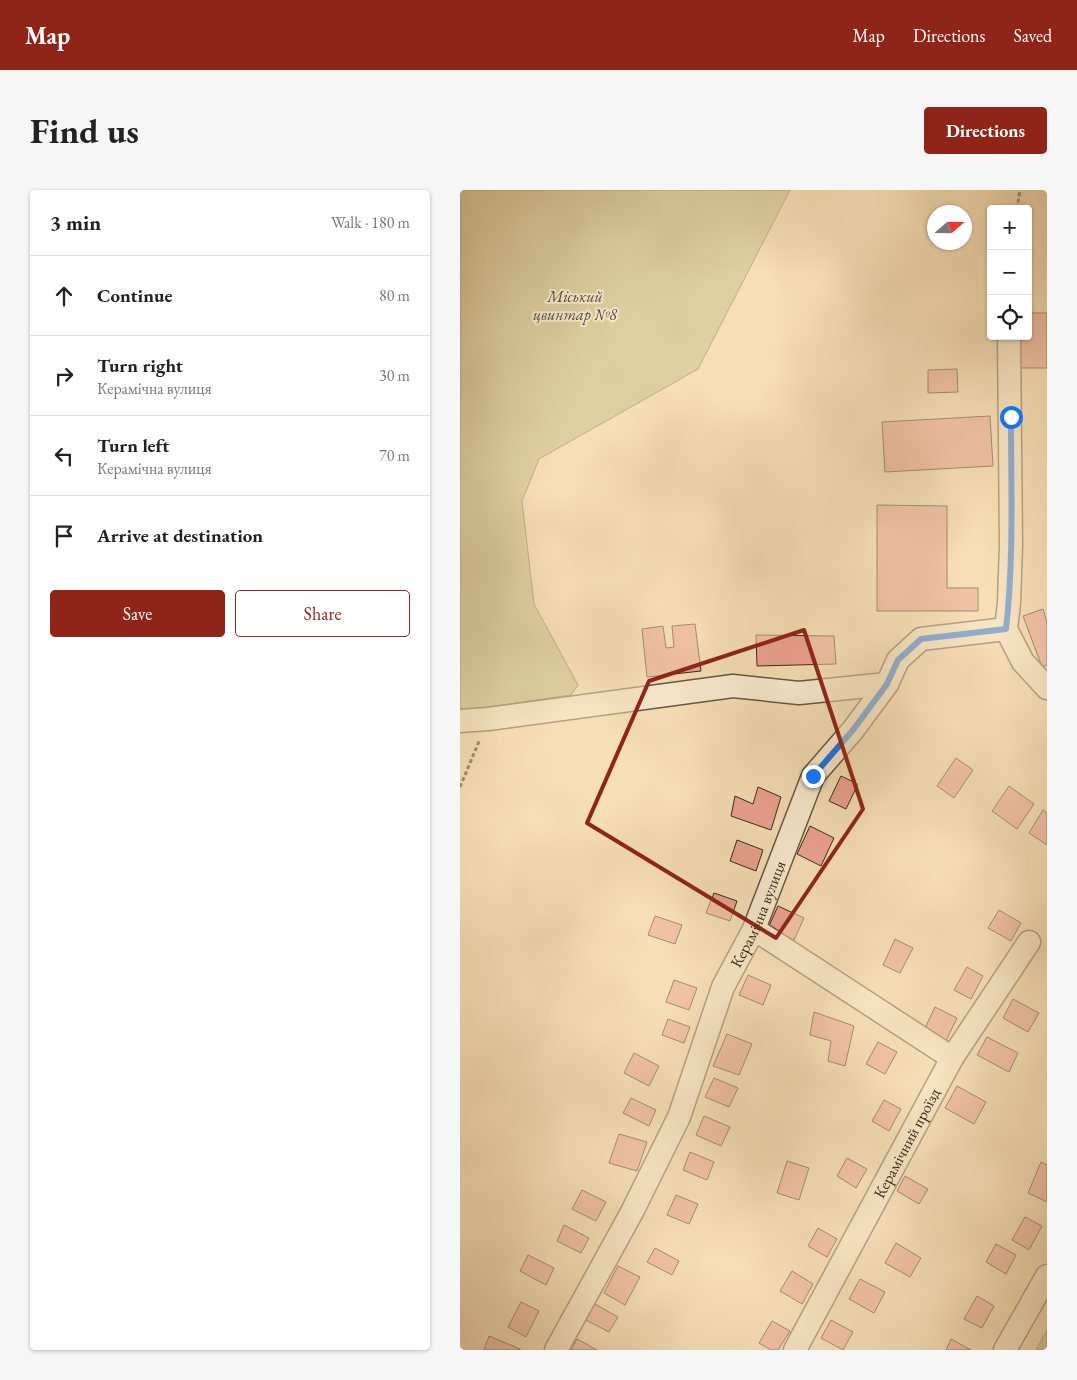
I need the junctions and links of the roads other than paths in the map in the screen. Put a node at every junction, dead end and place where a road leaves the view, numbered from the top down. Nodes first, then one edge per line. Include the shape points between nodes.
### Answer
1 (1009, 340) edge
2 (1006, 629) junction
3 (887, 684) junction
4 (1047, 688) edge
5 (460, 721) edge
6 (754, 929) junction
7 (1029, 942) dead end
8 (952, 1058) junction
9 (1047, 1276) edge
10 (556, 1350) edge
11 (794, 1350) edge
12 (1005, 1350) edge

1 - 2 street via 1011,545
2 - 3 street, Керамічна вулиця via 921,639 898,660
2 - 4 street via 1023,662
3 - 5 street via 798,693 733,686
3 - 6 street, Керамічна вулиця via 813,776
6 - 8 street
6 - 10 street, Керамічна вулиця via 723,987 678,1117 632,1212
7 - 8 street, Керамічний проїзд
8 - 11 street, Керамічний проїзд
9 - 12 street

